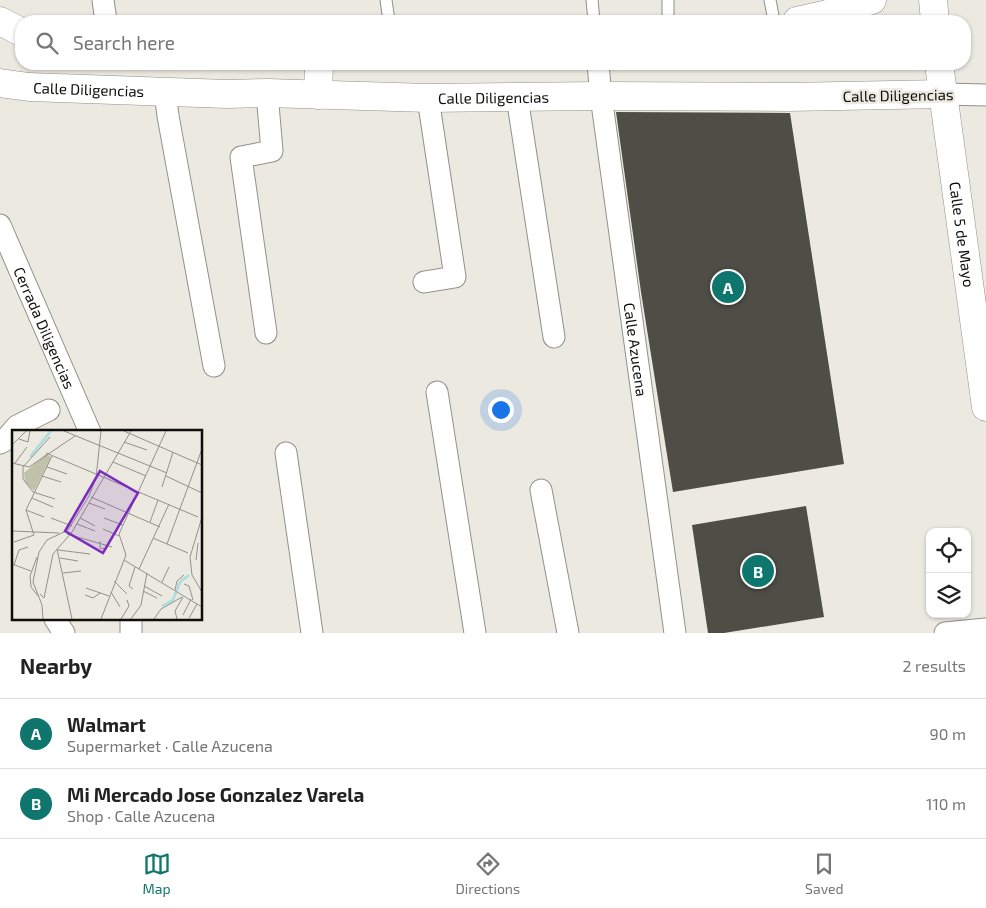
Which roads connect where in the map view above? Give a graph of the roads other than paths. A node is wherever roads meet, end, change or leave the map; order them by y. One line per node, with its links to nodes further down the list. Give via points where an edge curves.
1 (103, 0): 8 (street)
2 (386, 0): 9 (lane)
3 (592, 0): 10 (lane)
4 (668, 0): 11 (lane)
5 (770, 0): 12 (lane)
6 (872, 0): 13 (street)
7 (932, 0): 14 (street)
8 (105, 15)
9 (388, 15)
10 (593, 15)
11 (668, 15)
12 (773, 15)
13 (824, 15)
14 (934, 15)
15 (0, 22): 16 (street)
16 (15, 29)
17 (319, 70): 24 (street)
18 (599, 70): 26 (street, Calle Azucena)
19 (940, 70): 23 (street, Calle 5 de Mayo)
20 (0, 83): 21 (street, Calle Diligencias)
21 (165, 92): 22 (street, Calle Diligencias); 33 (street)
22 (267, 94): 24 (street, Calle Diligencias); 31 (street, via 272,151 241,157)
23 (943, 94): 25 (street, Calle Diligencias); 26 (street, Calle Diligencias); 35 (street, Calle 5 de Mayo)
24 (318, 95): 28 (street, Calle Diligencias)
25 (986, 95)
26 (601, 96): 27 (street, Calle Diligencias); 47 (street, Calle Azucena)
27 (517, 97): 28 (street, Calle Diligencias); 32 (street)
28 (428, 98): 30 (street, via 455,277)
29 (0, 225): 38 (street, Cerrada Diligencias)
30 (424, 282)
31 (266, 333)
32 (554, 337)
33 (214, 366)
34 (437, 392): 45 (street)
35 (986, 406)
36 (49, 410): 37 (street)
37 (12, 430)
38 (89, 430)
39 (286, 453): 44 (street)
40 (541, 490): 46 (street)
41 (57, 620): 43 (street)
42 (986, 630): 48 (street)
43 (64, 633)
44 (312, 633)
45 (475, 633)
46 (568, 633)
47 (675, 633)
48 (946, 633)

